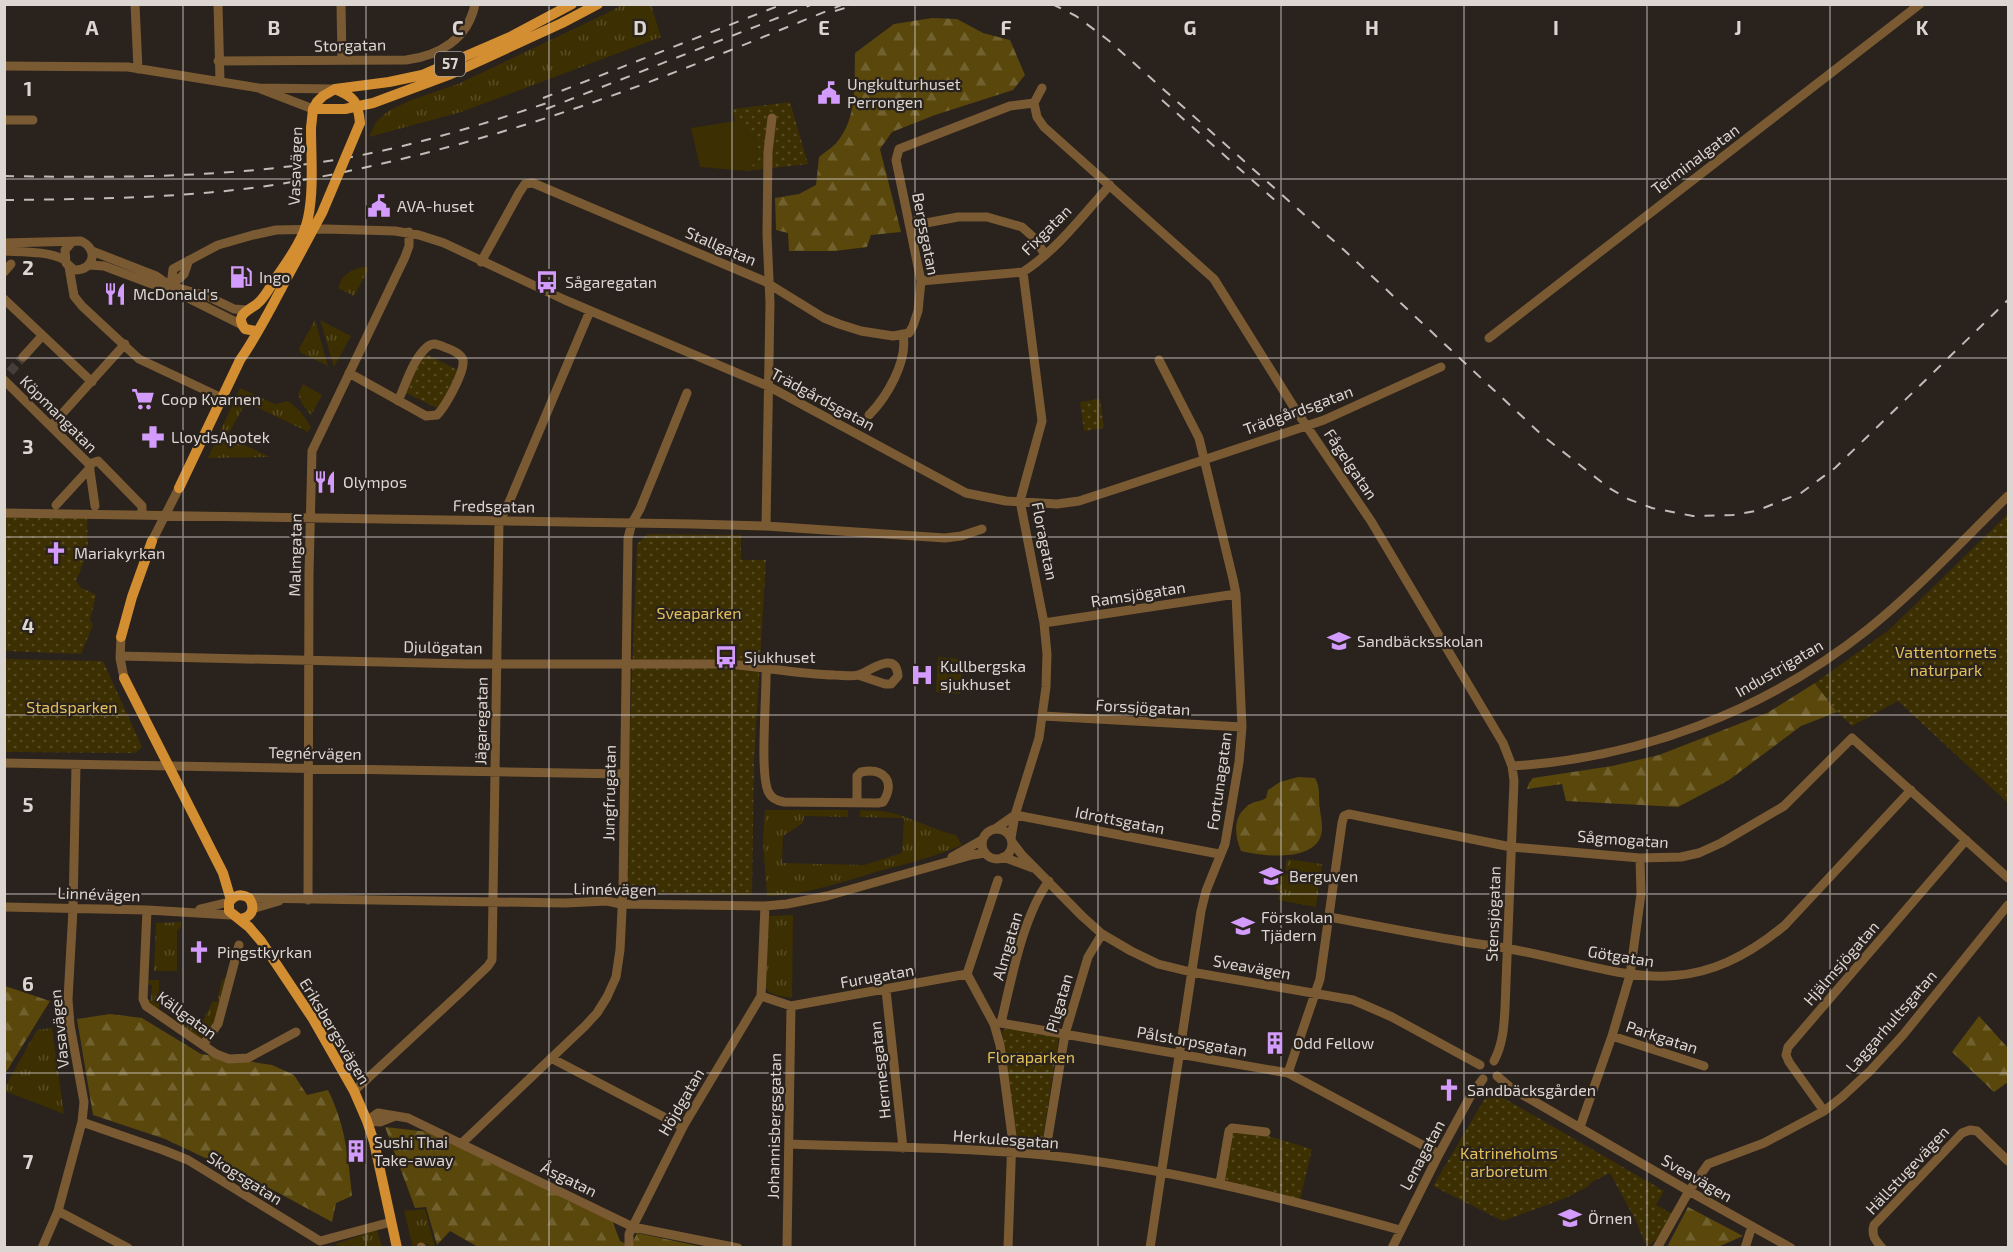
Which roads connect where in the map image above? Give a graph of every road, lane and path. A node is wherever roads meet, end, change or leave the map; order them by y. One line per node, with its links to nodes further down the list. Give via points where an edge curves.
1 (135, 4): 12 (street)
2 (218, 4): 10 (street)
3 (340, 4): 9 (street)
4 (475, 4): 9 (street, Storgatan, via 464,31 436,53 406,60)
5 (572, 4): 8 (main road, 57)
6 (598, 4): 8 (main road, 57)
7 (1920, 4): 49 (street, Terminalgatan)
8 (556, 11): 15 (main road, 57, via 512,36 422,75); 17 (main road, 57, via 451,74)
9 (342, 60): 10 (street, Storgatan)
10 (218, 61): 13 (street)
11 (4, 66): 12 (street)
12 (138, 69): 13 (street)
13 (220, 81): 14 (street)
14 (259, 88): 15 (street); 20 (street)
15 (335, 88): 19 (main road); 20 (main road, Vasavägen)
16 (1042, 88): 18 (street)
17 (377, 102): 19 (main road, 57); 24 (main road)
18 (1034, 103): 25 (street, Fågelgatan, via 1044,127); 26 (street, Bergsgatan, via 1010,106 898,150 896,160)
19 (359, 108): 20 (main road); 24 (main road)
20 (313, 109): 41 (main road, Vasavägen, bridge, via 308,219)
21 (772, 118): 38 (street, via 768,152)
22 (4, 120): 23 (street)
23 (33, 120)
24 (360, 123): 41 (main road, Vasavägen, bridge, via 322,213)
25 (1110, 185): 32 (street, Fixgatan); 62 (street, Fågelgatan, via 1214,279)
26 (910, 226): 32 (street, via 958,217 1002,220 1027,230); 37 (street, Bergsgatan)
27 (409, 232): 33 (street, Trädgårdsgatan, via 444,243); 40 (street, Trädgårdsgatan, via 276,230 218,245 189,260 184,274); 54 (street, Malmgatan, via 405,257)
28 (4, 243): 29 (street)
29 (71, 243): 31 (street, via 81,241); 34 (street, via 65,250)
30 (4, 251): 34 (street, via 57,256)
31 (92, 251): 35 (street, via 93,259); 40 (street, via 156,276)
32 (1045, 254): 36 (street, Fixgatan)
33 (482, 262): 38 (street, Stallgatan, via 525,184 531,182); 44 (street, Trädgårdsgatan)
34 (67, 264): 35 (street); 39 (street)
35 (85, 268): 39 (street); 40 (street, via 104,266 152,284)
36 (1023, 272): 37 (street, Fixgatan); 68 (street, Floragatan, via 1042,421)
37 (921, 281): 47 (street, Bergsgatan, via 914,326)
38 (769, 284): 47 (street, Stallgatan, via 839,324 877,334); 57 (street)
39 (72, 285): 50 (street, via 82,306)
40 (171, 286): 43 (street, via 234,309); 46 (street)
41 (277, 287): 43 (main road, Vasavägen); 45 (main road, Vasavägen)
42 (4, 299): 48 (street)
43 (248, 309): 45 (main road, via 260,311); 46 (main road, Vasavägen, via 242,316)
44 (590, 311): 57 (street, Trädgårdsgatan); 75 (street, Jägaregatan)
45 (264, 321): 46 (main road, Vasavägen, via 261,328)
46 (248, 328): 59 (main road, Vasavägen, via 251,344)
47 (903, 335): 61 (street, Bergsgatan, via 903,360 880,404)
48 (42, 336): 51 (street); 56 (street)
49 (1489, 338)
50 (125, 344): 56 (street); 59 (street, via 140,359)
51 (23, 357)
52 (1159, 360): 64 (street, Fortunagatan, via 1198,438)
53 (1441, 367): 62 (street, Trädgårdsgatan)
54 (349, 373): 60 (street); 74 (street, Malmgatan, via 312,451)
55 (6, 376): 63 (street, Köpmangatan)
56 (92, 382): 63 (street)
57 (768, 386): 68 (street, Trädgårdsgatan, via 966,493); 77 (street)
58 (687, 393): 76 (street, Jungfrugatan)
59 (222, 398): 66 (main road, Vasavägen)
60 (398, 401): 60 (street, via 426,416 437,415 461,371 460,355 430,345 422,352)
61 (869, 415)
62 (1307, 425): 64 (street, Trädgårdsgatan); 95 (street, Fågelgatan, via 1345,480 1484,708)
63 (51, 426): 65 (street, Köpmangatan)
64 (1204, 459): 68 (street, Trädgårdsgatan, via 1079,501); 80 (street, Fortunagatan)
65 (90, 466): 69 (street); 70 (street, Köpmangatan); 72 (street, via 98,461 142,506)
66 (179, 488): 73 (street, Vasavägen)
67 (2008, 496): 95 (street, Industrigatan, via 1868,629 1822,663 1764,697 1640,746 1591,757)
68 (1020, 501): 81 (street, Floragatan)
69 (56, 505)
70 (95, 506)
71 (4, 513): 72 (street, Fredsgatan)
72 (142, 515): 73 (street, Fredsgatan)
73 (166, 515): 74 (street, Fredsgatan); 79 (street, Vasavägen)
74 (311, 518): 75 (street, Fredsgatan); 84 (street, Malmgatan)
75 (499, 521): 76 (street, Fredsgatan); 85 (street, Jägaregatan)
76 (632, 523): 77 (street, Fredsgatan); 86 (street, Jungfrugatan, via 628,538)
77 (766, 526): 78 (street, Fredsgatan, via 945,538)
78 (982, 529)
79 (153, 541): 82 (main road, Vasavägen)
80 (1236, 594): 81 (street, Ramsjögatan); 91 (street, Fortunagatan)
81 (1044, 623): 90 (street, Floragatan, via 1047,654)
82 (121, 636): 83 (street, Vasavägen)
83 (120, 656): 84 (street, Djulögatan); 89 (street, Eriksbergsvägen)
84 (309, 659): 85 (street, Djulögatan); 96 (street, Malmgatan)
85 (496, 663): 86 (street, Djulögatan); 97 (street, Jägaregatan)
86 (627, 664): 87 (street, Djulögatan, via 729,664); 98 (street, Jungfrugatan)
87 (766, 669): 88 (street, Djulögatan); 100 (street, via 764,776 772,798 784,802)
88 (858, 675)
89 (124, 678): 94 (main road, Eriksbergsvägen)
90 (1043, 716): 91 (street, Forssjögatan); 101 (street, Floragatan)
91 (1242, 727): 108 (street, Fortunagatan, via 1225,844)
92 (4, 763): 93 (street, Tegnérvägen)
93 (76, 765): 94 (street, Tegnérvägen); 125 (street, Vasavägen)
94 (168, 766): 96 (street, Tegnérvägen); 113 (main road, Eriksbergsvägen)
95 (1512, 766): 106 (street, Stensjögatan)
96 (309, 769): 97 (street, Tegnérvägen); 117 (street, Malmgatan)
97 (495, 772): 98 (street, Tegnérvägen); 119 (street, Jägaregatan)
98 (625, 774): 121 (street, Jungfrugatan)
99 (1911, 790): 105 (street); 110 (street, Sågmogatan, via 1852,738 1784,806 1720,843 1681,857); 136 (street, Götgatan, via 1811,899 1762,944 1740,957 1694,973 1670,977)
100 (856, 803)
101 (1014, 815): 102 (street); 104 (street, Floragatan); 108 (street, Idrottsgatan)
102 (995, 829): 103 (street); 104 (street, via 1005,831)
103 (982, 840): 107 (street); 111 (street, Linnévägen)
104 (1011, 840): 109 (street, via 1010,852); 112 (street, Sveavägen)
105 (1966, 840): 114 (street); 155 (street, Hjälmsjögatan, via 1788,1047 1788,1062)
106 (1511, 847): 110 (street, Sågmogatan); 129 (street, Sågmogatan, via 1349,814 1342,824); 133 (street, Stensjögatan)
107 (985, 853): 109 (street, via 993,858); 111 (street, Linnévägen)
108 (1219, 854): 134 (street, Fortunagatan, via 1206,891)
109 (1003, 857): 112 (street, Sveavägen)
110 (1640, 858): 136 (street, Parkgatan, via 1641,894)
111 (940, 864): 123 (street, Linnévägen, via 804,902)
112 (1038, 869): 116 (street, Sveavägen)
113 (223, 873): 118 (main road, Eriksbergsvägen); 120 (main road, Eriksbergsvägen)
114 (2008, 878)
115 (998, 880): 135 (street)
116 (1049, 881): 130 (street, Sveavägen); 141 (street, Almgatan, via 1030,916)
117 (309, 900): 119 (street, Linnévägen); 120 (street, Linnévägen)
118 (230, 901): 120 (main road, via 239,895); 127 (street, Linnévägen); 128 (main road, via 228,909)
119 (493, 902): 121 (street, Linnévägen); 154 (street, Jägaregatan, via 492,960 488,966)
120 (250, 903): 128 (main road, via 247,917); 131 (main road, Eriksbergsvägen)
121 (621, 904): 123 (street, Linnévägen); 147 (street, Jungfrugatan, via 619,965 607,997 585,1026)
122 (2008, 904): 155 (street, Laggarhultsgatan, via 1903,1035 1870,1071)
123 (765, 906): 139 (street, Höjdgatan)
124 (4, 907): 125 (street, Linnévägen)
125 (73, 909): 126 (street, Linnévägen); 157 (street, Vasavägen, via 68,999 84,1102)
126 (147, 910): 127 (street, Linnévägen); 145 (street, Källgatan, via 143,999 146,1006)
127 (192, 912): 128 (street, Linnévägen)
128 (235, 917): 131 (main road, Eriksbergsvägen)
129 (1329, 917): 133 (street, Götgatan); 138 (street)
130 (1102, 934): 134 (street, Sveavägen, via 1158,964); 143 (street, Pilgatan, via 1088,957)
131 (261, 941): 154 (main road, Eriksbergsvägen, via 313,1019)
132 (239, 945): 145 (street, via 219,1024)
133 (1506, 948): 136 (street, Götgatan); 148 (street, Stensjögatan, via 1503,1032)
134 (1191, 972): 138 (street, Sveavägen); 146 (street, Fortunagatan)
135 (967, 974): 137 (street, Furugatan); 141 (street)
136 (1630, 975): 144 (street, Parkgatan)
137 (886, 990): 140 (street, Furugatan); 163 (street, Hermesgatan)
138 (1317, 993): 149 (street, Sveavägen, via 1367,1005); 151 (street)
139 (761, 996): 140 (street); 158 (street, Höjdgatan)
140 (791, 1006): 162 (street, Johannisbergsgatan)
141 (997, 1023): 143 (street, Pålstorpsgatan); 164 (street)
142 (296, 1032): 145 (street, Källgatan, via 248,1058 223,1057)
143 (1065, 1034): 146 (street, Pålstorpsgatan); 166 (street, Pilgatan)
144 (1612, 1036): 150 (street, Parkgatan); 159 (street, Parkgatan)
145 (203, 1045)
146 (1179, 1055): 151 (street, Pålstorpsgatan); 168 (street, Fortunagatan)
147 (551, 1058): 158 (street); 161 (street, Jungfrugatan)
148 (1494, 1060): 149 (street); 152 (street, via 1500,1068)
149 (1480, 1065): 153 (street, via 1479,1072)
150 (1704, 1066)
151 (1288, 1073): 165 (street, Pålstorpsgatan)
152 (1497, 1076): 153 (street, via 1491,1080); 159 (street, Sveavägen)
153 (1484, 1078): 165 (street, Lenagatan)
154 (354, 1091): 156 (main road, Eriksbergsvägen)
155 (1824, 1111): 170 (street, Laggarhultsgatan, via 1764,1143 1708,1164)
156 (368, 1121): 161 (street, Åsgatan, via 380,1122 394,1116 408,1118); 172 (main road, Eriksbergsvägen)
157 (82, 1122): 171 (street, Vasavägen); 176 (street, Skogsgatan, via 188,1160)
158 (683, 1127): 174 (street, Höjdgatan)
159 (1580, 1127): 170 (street, Sveavägen)
160 (1266, 1132): 169 (street, via 1232,1128 1229,1131)
161 (462, 1143): 174 (street, Åsgatan)
162 (789, 1144): 163 (street, Herkulesgatan); 182 (street, Johannisbergsgatan)
163 (903, 1148): 164 (street, Herkulesgatan)
164 (1011, 1152): 166 (street, Herkulesgatan); 183 (street)
165 (1439, 1154): 175 (street, Lenagatan)
166 (1045, 1155): 168 (street, Herkulesgatan)
167 (2008, 1161): 189 (street, Hällstugevägen, via 1977,1131 1962,1133 1874,1225 1874,1238)
168 (1161, 1172): 169 (street, Herkulesgatan); 184 (street, Fortunagatan)
169 (1220, 1183): 175 (street, Herkulesgatan)
170 (1689, 1191): 173 (street, Sveavägen); 186 (street, Laggarhultsgatan)
171 (58, 1211): 177 (street, Vasavägen); 178 (street)
172 (392, 1222): 176 (street, Skogsgatan); 179 (main road, Eriksbergsvägen)
173 (1752, 1226): 187 (street); 188 (street, Sveavägen)
174 (633, 1227): 180 (street, Höjdgatan); 181 (street, Åsgatan)
175 (1401, 1230): 185 (street, Lenagatan)
176 (318, 1244)
177 (42, 1248)
178 (128, 1248)
179 (397, 1248)
180 (629, 1248)
181 (738, 1248)
182 (787, 1248)
183 (1008, 1248)
184 (1150, 1248)
185 (1392, 1248)
186 (1657, 1248)
187 (1745, 1248)
188 (1791, 1248)
189 (1882, 1248)

